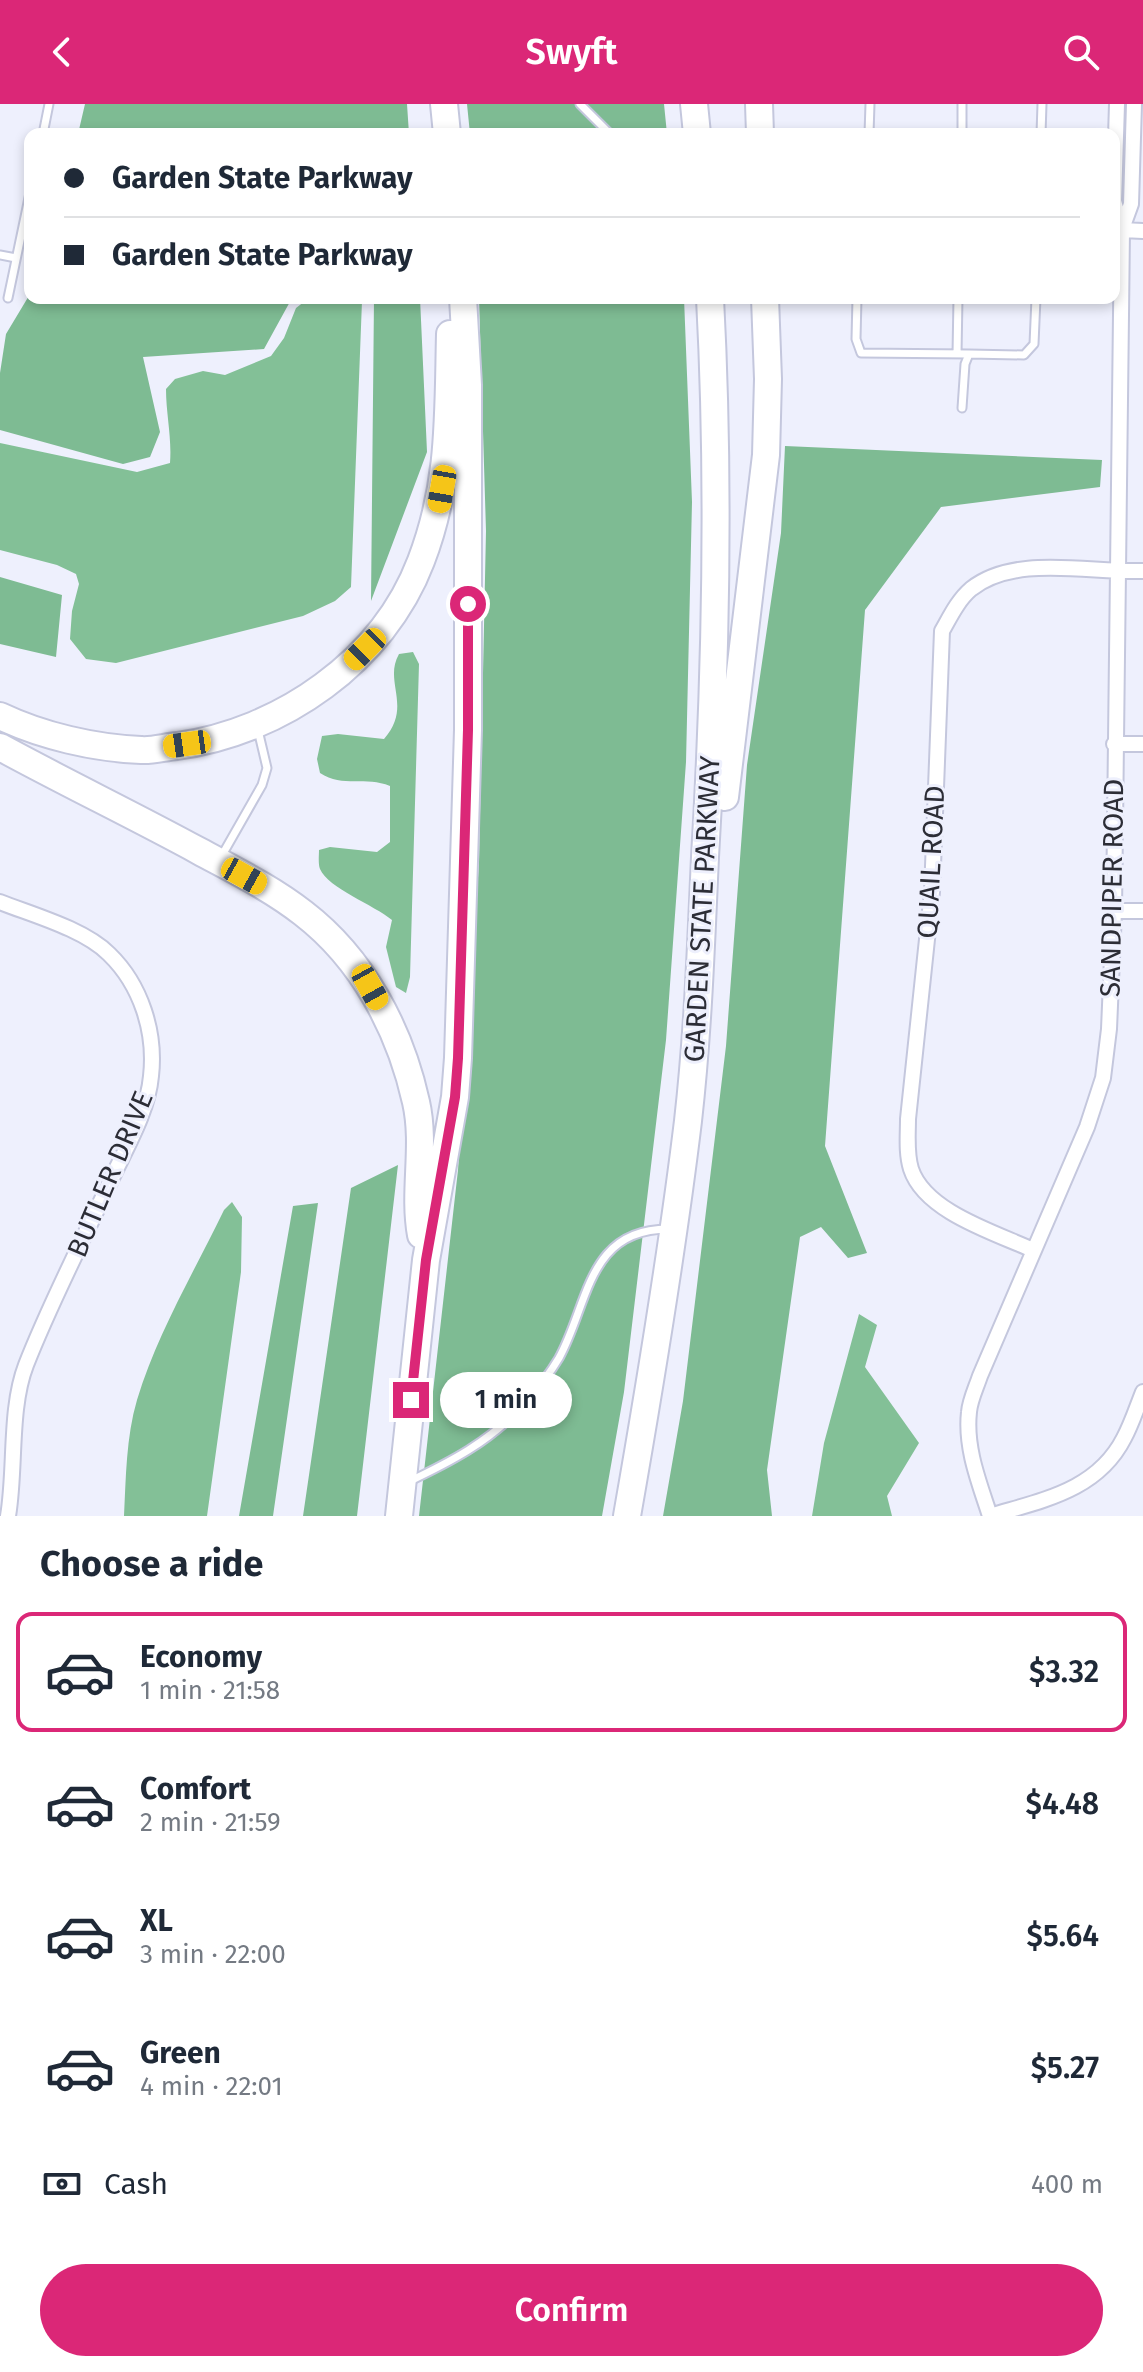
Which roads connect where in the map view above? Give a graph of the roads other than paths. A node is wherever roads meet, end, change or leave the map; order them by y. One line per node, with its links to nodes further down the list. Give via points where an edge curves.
1 (49, 104): 11 (lane)
2 (444, 104): 12 (highway)
3 (580, 104): 13 (lane)
4 (694, 104): 14 (highway)
5 (759, 104): 15 (highway)
6 (870, 104): 16 (lane)
7 (962, 104): 17 (lane)
8 (1042, 104): 18 (lane)
9 (1117, 104): 19 (street, SANDPIPER ROAD)
10 (1134, 104): 22 (street, SANDPIPER ROAD, via 1131,204)
11 (44, 128)
12 (446, 128)
13 (604, 128)
14 (696, 128)
15 (760, 128)
16 (869, 128)
17 (962, 128)
18 (1041, 128)
19 (1116, 128)
20 (24, 221): 25 (lane)
21 (1120, 223): 22 (street, SANDPIPER ROAD)
22 (1122, 230): 23 (street); 40 (street, SANDPIPER ROAD)
23 (1143, 231)
24 (0, 255): 25 (lane)
25 (16, 258): 27 (lane)
26 (0, 281): 27 (lane)
27 (11, 284): 28 (lane)
28 (8, 298)
29 (451, 304): 42 (highway, via 446,465 421,563 378,636 351,663)
30 (463, 304): 53 (highway, via 468,730 458,1058)
31 (710, 304): 50 (highway, GARDEN STATE PARKWAY, via 717,589)
32 (765, 304): 50 (highway, via 766,455 718,889)
33 (857, 304): 36 (lane, via 861,353)
34 (958, 304): 36 (lane)
35 (1036, 304): 37 (lane, via 1034,344 1024,355)
36 (957, 354): 37 (lane)
37 (969, 354): 38 (lane)
38 (962, 408)
39 (1143, 571): 40 (street, QUAIL ROAD)
40 (1119, 572): 43 (street, SANDPIPER ROAD); 52 (street, QUAIL ROAD, via 1028,568 998,574 970,590 942,631 932,892 908,1119 911,1170 944,1209)
41 (0, 716): 42 (highway, via 50,735 143,750 209,741)
42 (256, 724): 46 (lane, via 267,768)
43 (1114, 744): 44 (street); 48 (street, SANDPIPER ROAD)
44 (1143, 744)
45 (0, 747): 46 (highway)
46 (219, 862): 53 (highway, via 269,889 328,934 385,1015 417,1104 417,1212)
47 (0, 902): 56 (street, BUTLER DRIVE, via 91,939 110,954 140,999 151,1030 151,1077 138,1123 24,1370)
48 (1114, 911): 49 (street); 52 (street, SANDPIPER ROAD, via 1103,1078)
49 (1143, 911)
50 (702, 950): 51 (highway, GARDEN STATE PARKWAY)
51 (673, 1229): 55 (lane, via 633,1234 609,1254 583,1295 558,1360 520,1408 484,1441); 58 (highway, GARDEN STATE PARKWAY)
52 (1033, 1250): 59 (street, SANDPIPER ROAD, via 969,1409 972,1458)
53 (426, 1260): 55 (highway)
54 (1143, 1392): 59 (street, via 1123,1440 1087,1482)
55 (403, 1484): 57 (highway)
56 (8, 1516)
57 (399, 1516)
58 (627, 1516)
59 (990, 1516)

